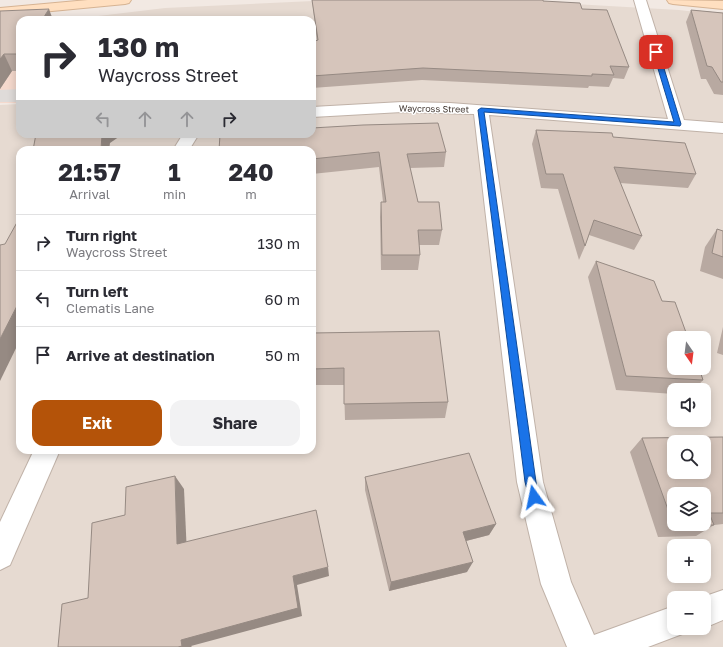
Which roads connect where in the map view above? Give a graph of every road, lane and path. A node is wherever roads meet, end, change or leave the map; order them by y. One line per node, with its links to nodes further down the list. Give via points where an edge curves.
1 (125, 0): 4 (main road)
2 (640, 0): 9 (street)
3 (673, 0): 5 (main road)
4 (75, 2): 6 (main road)
5 (723, 5)
6 (0, 12)
7 (481, 110): 8 (street, Waycross Street, via 421,107); 9 (street, Waycross Street); 16 (street, via 530,482 556,584)
8 (316, 112)
9 (678, 124): 10 (street, Waycross Street)
10 (723, 128)
11 (44, 454): 12 (street)
12 (0, 555)
13 (723, 605): 14 (street)
14 (711, 609)
15 (667, 624): 17 (street)
16 (583, 647)
17 (603, 647)

